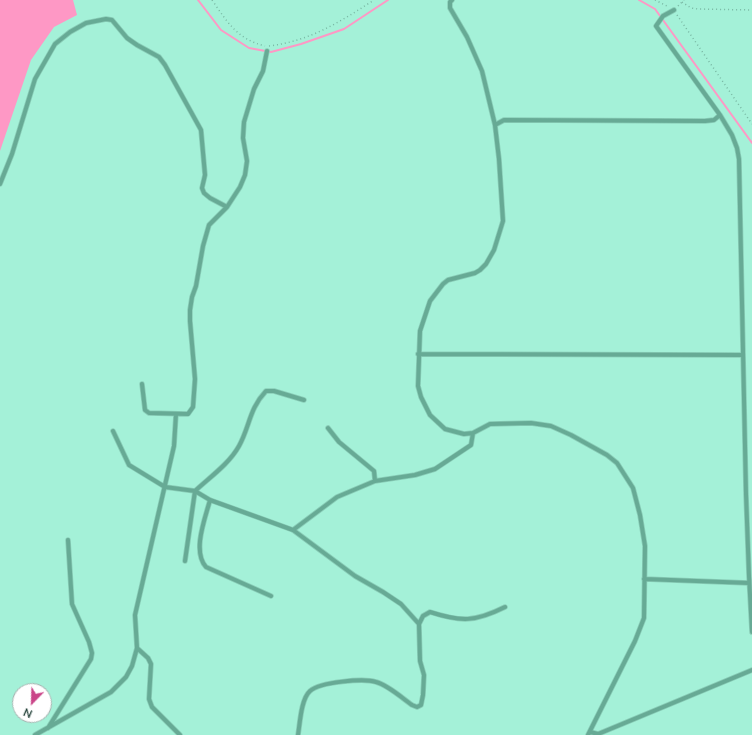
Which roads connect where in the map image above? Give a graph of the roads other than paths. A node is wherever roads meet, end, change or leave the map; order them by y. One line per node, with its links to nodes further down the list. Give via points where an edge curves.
1 (452, 0): 5 (lane, via 450,8 467,37 482,71)
2 (674, 10): 4 (lane, via 663,16 656,24 656,28)
3 (267, 51): 7 (lane, via 263,71 254,89 244,122 243,138 247,168 240,187)
4 (720, 115): 5 (lane, via 714,120 705,121 504,120); 9 (lane, via 732,136 739,159)
5 (495, 125): 8 (lane, via 503,221 498,240 491,257 480,270 448,280 430,301 420,331)
6 (0, 184): 7 (lane, via 35,79 48,54 55,44 75,29 86,23 106,19 112,20 127,38 159,57 165,65 202,130 205,175 202,188 210,198)
7 (227, 207): 12 (lane, via 209,225 192,297 190,321 195,379 193,407 188,414)
8 (418, 354): 9 (lane); 15 (lane, via 418,386 430,415 445,429 464,434)
9 (743, 355): 23 (lane)
10 (142, 384): 12 (lane, via 145,410 153,414)
11 (304, 400): 18 (lane, via 266,391 252,409 238,447 225,464)
12 (176, 414): 17 (lane, via 174,446)
13 (328, 428): 16 (lane, via 339,442 374,471)
14 (113, 431): 17 (lane, via 129,465)
15 (473, 433): 16 (lane, via 471,445 435,469); 24 (lane, via 490,424 531,423 551,426 607,455 617,463 633,488 640,515 645,546)
16 (375, 481): 20 (lane, via 337,497)
17 (165, 487): 18 (lane); 30 (lane, via 135,615)
18 (195, 491): 19 (lane); 22 (lane)
19 (210, 500): 20 (lane); 26 (lane, via 201,531 202,563 206,568)
20 (293, 530): 28 (lane, via 354,576 401,604)
21 (68, 540): 32 (lane, via 72,604 92,653 91,659)
22 (185, 561)
23 (750, 576): 25 (lane)
24 (644, 579): 25 (lane); 33 (lane, via 642,624)
25 (749, 584): 29 (lane)
26 (270, 596)
27 (505, 606): 28 (lane, via 488,615 472,619 450,618 430,612 422,616)
28 (419, 624): 36 (lane, via 420,661 424,675 420,705 412,705 375,681 328,683 310,691 306,697)
29 (752, 632)
30 (137, 648): 32 (lane, via 132,666 119,685); 35 (lane, via 148,658 150,664 149,699 152,707)
31 (752, 670): 33 (lane, via 598,734)
32 (48, 728): 34 (lane)
33 (589, 734)
34 (35, 735)
35 (180, 735)
36 (298, 735)

